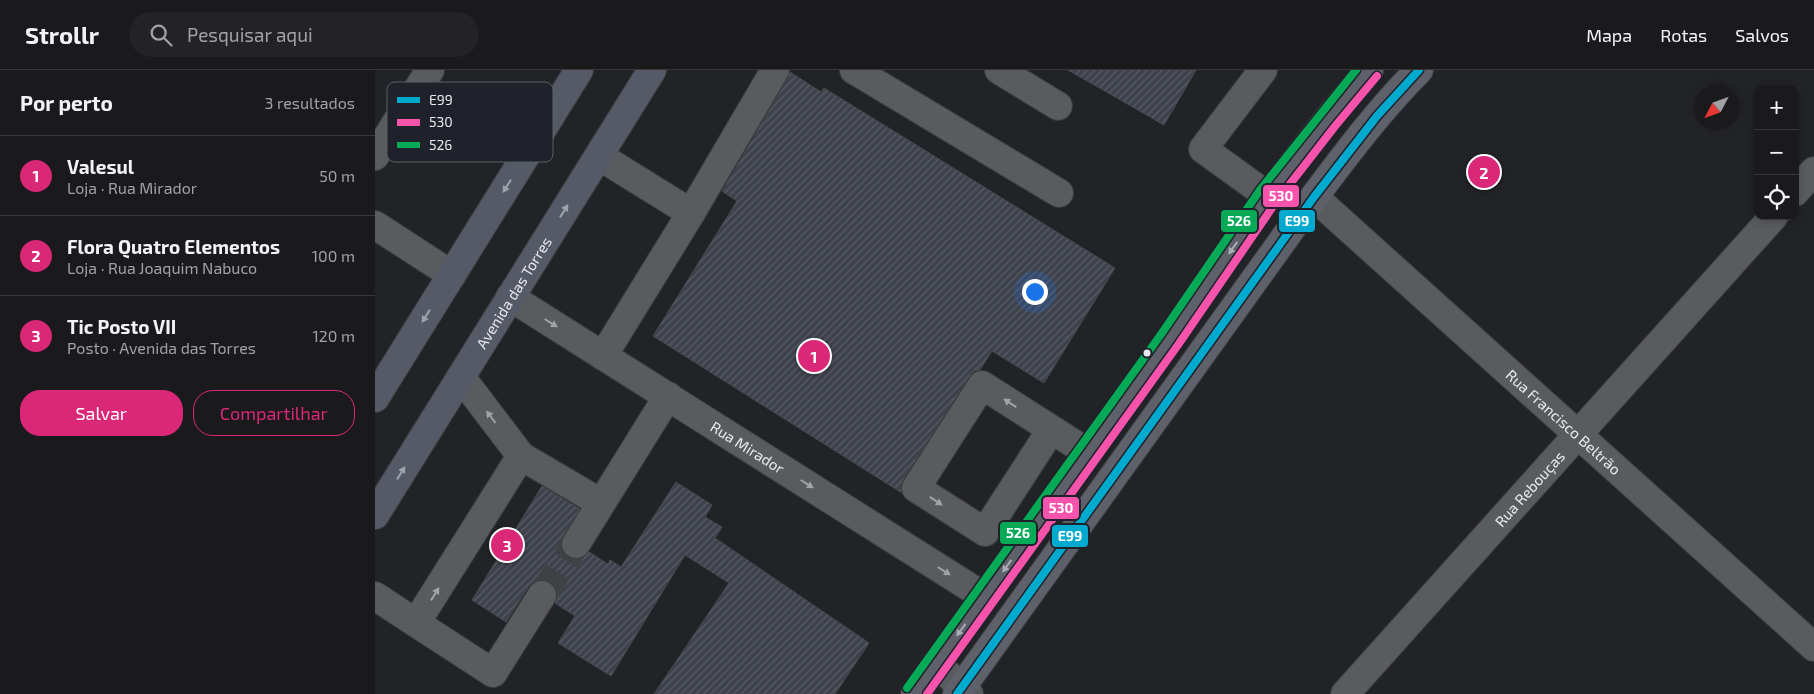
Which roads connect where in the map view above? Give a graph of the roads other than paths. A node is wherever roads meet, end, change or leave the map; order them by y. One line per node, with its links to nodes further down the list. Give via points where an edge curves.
1 (430, 70): 10 (street)
2 (579, 70): 12 (highway, one-way to 12)
3 (652, 70): 15 (highway, Avenida das Torres)
4 (775, 70): 22 (street)
5 (854, 70): 19 (street)
6 (999, 70): 11 (street)
7 (1263, 70): 20 (street, via 1203,148)
8 (1369, 70): 20 (main road)
9 (1419, 70): 21 (main road, via 1365,129)
10 (422, 82)
11 (1058, 106)
12 (553, 112)
13 (387, 137): 14 (street)
14 (375, 156)
15 (599, 156): 22 (street); 26 (highway, Avenida das Torres, one-way to 15)
16 (522, 162): 25 (highway, one-way to 25)
17 (1814, 171): 18 (street)
18 (1799, 188)
19 (1059, 193)
20 (1268, 196): 33 (main road, one-way to 33)
21 (1314, 197): 32 (street, Rua Francisco Beltrão); 44 (main road)
22 (691, 213): 27 (street)
23 (1769, 220): 32 (street, Rua Rebouças)
24 (375, 225): 25 (street)
25 (452, 275): 30 (highway, one-way to 30)
26 (510, 297): 27 (street, Rua Mirador, one-way to 27); 28 (highway, Avenida das Torres)
27 (603, 356): 29 (street, Rua Mirador)
28 (461, 377): 34 (street, one-way to 28); 36 (highway, Avenida das Torres, one-way to 28)
29 (668, 396): 35 (street); 40 (street, Rua Mirador, one-way to 40)
30 (375, 398)
31 (1051, 430): 31 (street, one-way to 31, via 982,385 916,488 985,532); 33 (street)
32 (1578, 434): 42 (street, Rua Francisco Beltrão); 46 (street, Rua Rebouças)
33 (1087, 452): 40 (main road, one-way to 40)
34 (521, 456): 35 (street); 41 (street, one-way to 34)
35 (601, 503): 37 (street)
36 (375, 515)
37 (576, 544)
38 (375, 596): 41 (street)
39 (542, 596): 41 (street, via 493,672)
40 (985, 597): 43 (main road, one-way to 43)
41 (417, 623)
42 (1814, 647)
43 (937, 664): 44 (street); 45 (main road)
44 (963, 692)
45 (915, 694)
46 (1345, 694)

